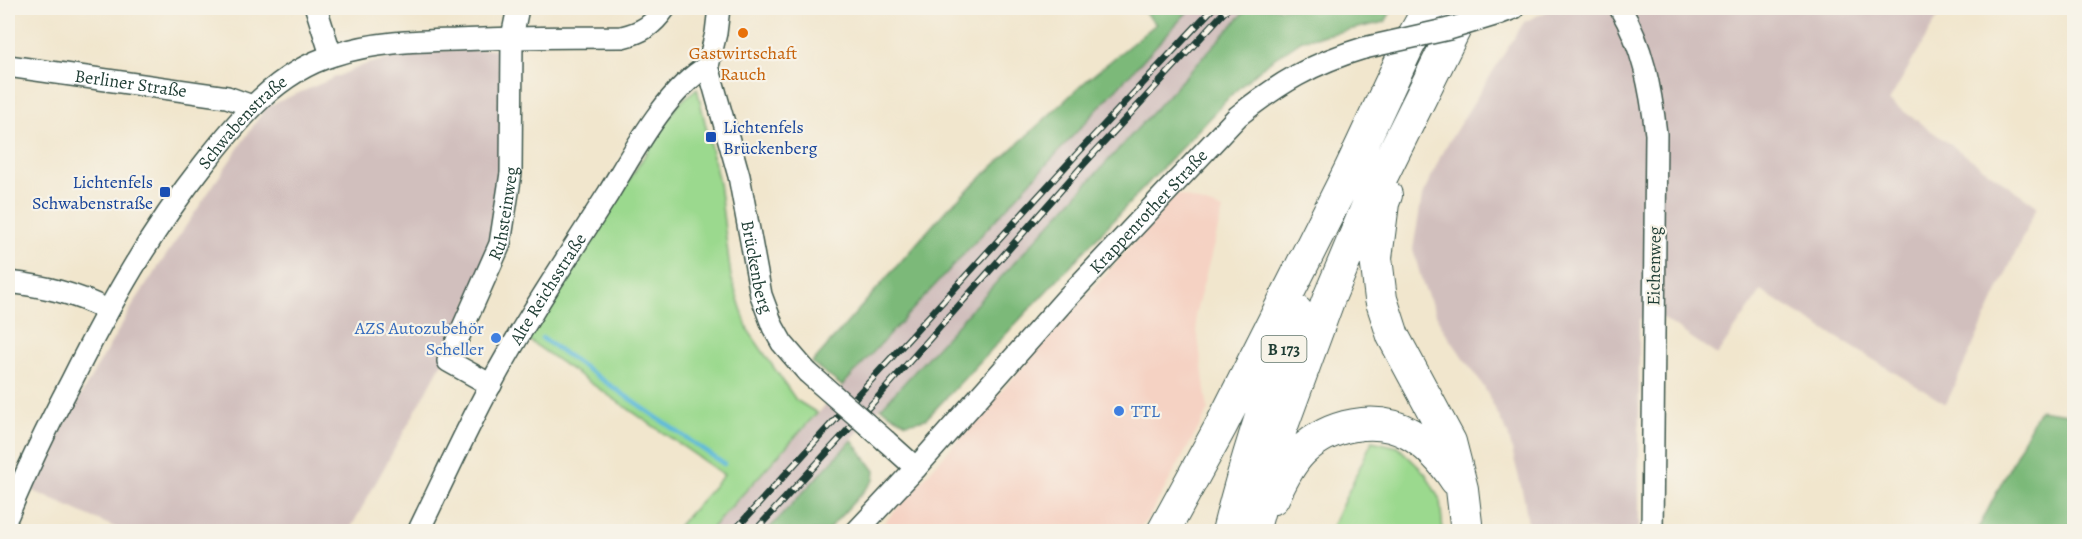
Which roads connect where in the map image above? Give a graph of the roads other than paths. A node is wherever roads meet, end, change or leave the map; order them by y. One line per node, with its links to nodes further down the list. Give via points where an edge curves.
1 (316, 8): 10 (street)
2 (518, 8): 9 (street, Ruhsteinweg)
3 (665, 8): 9 (street, Schwabenstraße, via 640,33 622,37)
4 (719, 8): 12 (street, Brückenberg)
5 (1429, 8): 15 (highway, B 173)
6 (1465, 8): 14 (highway, B 173)
7 (1620, 8): 28 (street, Eichenweg, via 1641,55 1656,134)
8 (1506, 11): 19 (street, Krappenrother Straße, bridge, via 1337,56 1267,93 1238,116 1065,300)
9 (512, 37): 10 (street, Schwabenstraße, via 406,42); 18 (street, Ruhsteinweg, via 512,173 500,244 448,361)
10 (332, 55): 13 (street, Schwabenstraße, via 288,77)
11 (8, 66): 13 (street, Berliner Straße, via 227,97)
12 (708, 66): 18 (street, Alte Reichsstraße, via 681,87 651,126); 19 (street, Brückenberg, bridge, via 739,176 765,310 782,343 807,372)
13 (252, 106): 17 (street, Schwabenstraße, via 179,195)
14 (1415, 106): 20 (highway, via 1383,203 1376,258 1381,299 1393,336 1450,442); 26 (highway, B 173, via 1329,298 1279,434)
15 (1350, 170): 24 (highway, via 1221,426); 25 (highway, B 173, via 1268,393)
16 (8, 282): 17 (street, via 78,296)
17 (107, 310): 21 (street, Schwabenstraße)
18 (491, 385): 22 (street, Alte Reichsstraße)
19 (916, 468): 23 (street, Krappenrother Straße)
20 (1462, 489): 26 (highway, via 1449,468 1409,433 1381,425 1350,425 1317,438 1300,453); 27 (highway)
21 (8, 515)
22 (418, 531)
23 (856, 531)
24 (1163, 531)
25 (1228, 531)
26 (1255, 531)
27 (1467, 531)
28 (1652, 531)

